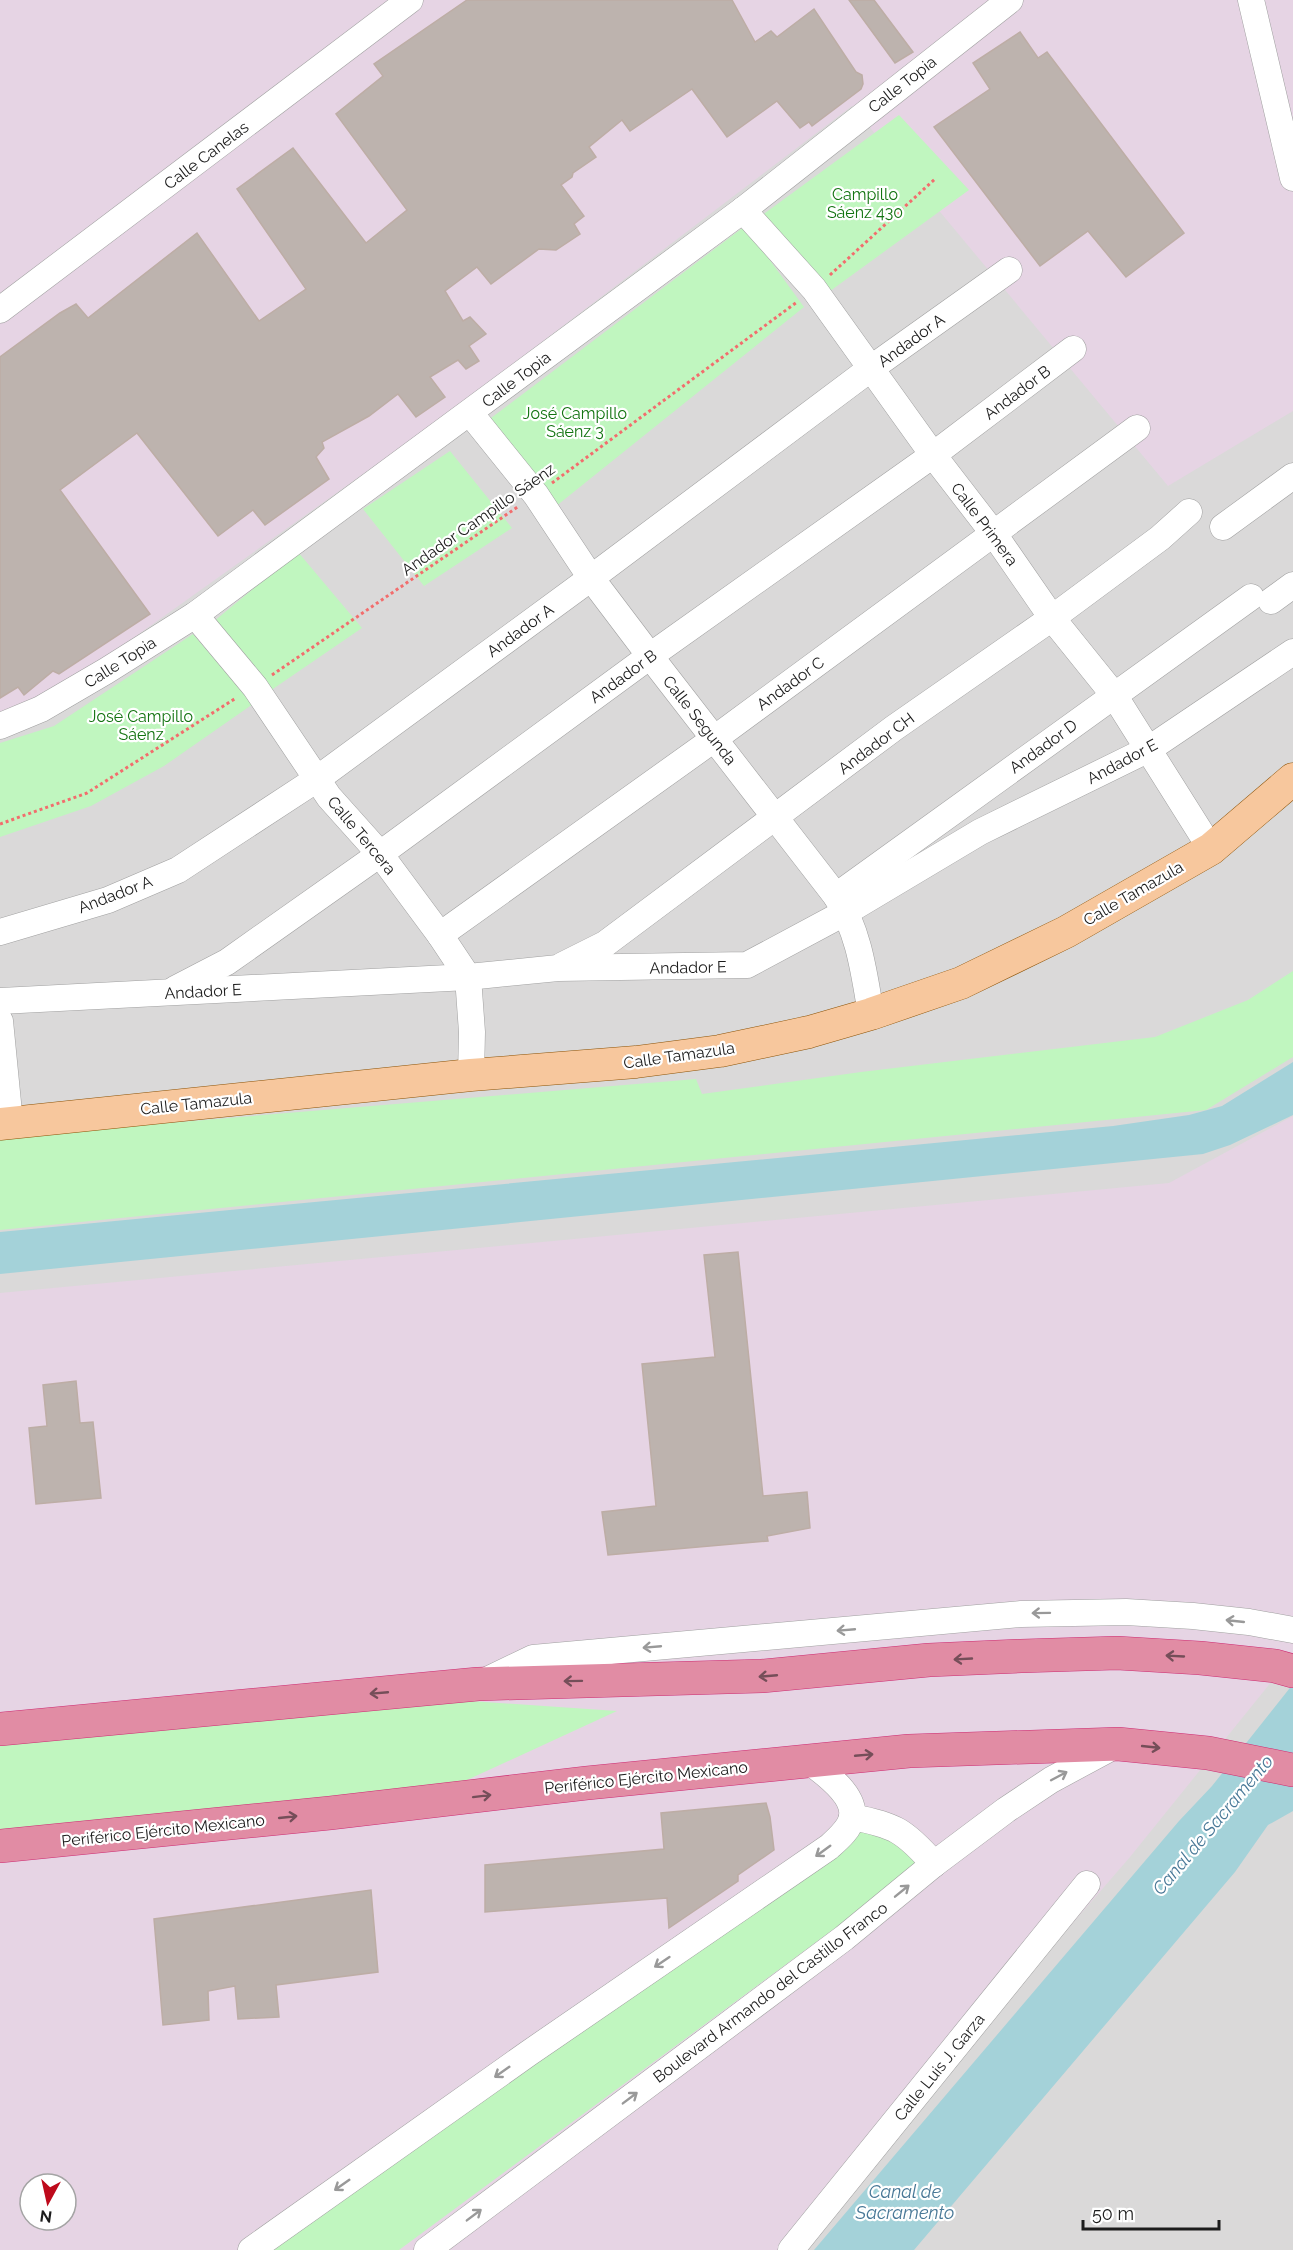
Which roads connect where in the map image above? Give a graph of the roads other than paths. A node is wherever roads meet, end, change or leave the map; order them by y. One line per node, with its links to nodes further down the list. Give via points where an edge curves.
1 (410, 0): 7 (street, Calle Canelas)
2 (1010, 0): 5 (street, Calle Topia)
3 (1251, 0): 4 (street)
4 (1293, 178)
5 (743, 210): 9 (street, Calle Primera, via 814,289); 10 (street, Calle Topia)
6 (1009, 270): 9 (street, Andador A)
7 (0, 310)
8 (1073, 349): 12 (street, Andador B)
9 (870, 369): 12 (street, Calle Primera); 17 (street, Andador A)
10 (470, 413): 17 (street, Calle Segunda, via 536,495); 19 (street, Calle Topia)
11 (1137, 428): 16 (street, Andador C)
12 (933, 455): 16 (street, Calle Primera); 22 (street, Andador B)
13 (1293, 476): 15 (street)
14 (1189, 512): 20 (street, Andador CH)
15 (1223, 527)
16 (994, 534): 20 (street, Calle Primera); 25 (street, Andador C)
17 (591, 578): 22 (street, Calle Segunda); 27 (street, Andador A)
18 (1293, 585): 23 (street, Andador D, via 1261,599)
19 (195, 615): 24 (street, Calle Topia, via 51,704); 27 (street, Calle Tercera, via 255,687)
20 (1052, 618): 23 (street, Calle Primera); 30 (street, Andador CH, via 894,728)
21 (1293, 652): 26 (street, Andador E)
22 (650, 656): 25 (street, Calle Segunda); 33 (street, Andador B)
23 (1114, 695): 26 (street, Calle Primera); 29 (street, Andador D)
24 (0, 726)
25 (714, 739): 30 (street, Calle Segunda); 36 (street, Andador C)
26 (1149, 749): 31 (street, Andador E); 32 (street, Calle Primera)
27 (317, 779): 33 (street, Calle Tercera); 35 (street, Andador A, via 178,870 108,900)
28 (1293, 779): 32 (main road, Calle Tamazula)
29 (963, 804): 31 (street); 34 (street, Andador D)
30 (776, 818): 34 (street, Calle Segunda); 37 (street, Andador CH, via 605,944)
31 (980, 832): 34 (street, Andador E)
32 (1211, 849): 41 (main road, Calle Tamazula, via 1066,932 992,968 961,983)
33 (380, 854): 36 (street, Calle Tercera); 39 (street, Andador B, via 227,962)
34 (841, 904): 37 (street, Andador E, via 747,966); 41 (street, Calle Segunda, via 861,956)
35 (0, 932)
36 (440, 934): 38 (street, Calle Tercera)
37 (558, 968): 38 (street, Andador E)
38 (468, 977): 39 (street, Andador E); 43 (street, Calle Tercera)
39 (166, 993): 40 (street, Andador E)
40 (0, 1001)
41 (871, 1014): 43 (main road, Calle Tamazula, via 720,1052)
42 (0, 1021): 44 (street)
43 (471, 1075): 44 (main road, Calle Tamazula)
44 (5, 1123)
45 (1293, 1630): 47 (street, one-way to 47, via 1249,1622 1126,1612 1021,1614 533,1658)
46 (1284, 1668): 47 (highway, one-way to 47, via 1200,1658 1096,1654 928,1660 762,1676)
47 (478, 1684): 48 (highway, one-way to 48)
48 (0, 1729)
49 (1118, 1744): 50 (highway, Periférico Ejército Mexicano, one-way to 49, via 909,1751); 51 (highway, Periférico Ejército Mexicano, one-way to 51, via 1208,1753); 54 (street, Boulevard Armando del Castillo Franco, one-way to 49, via 1050,1780)
50 (807, 1760): 52 (street, via 843,1792); 53 (highway, Periférico Ejército Mexicano, one-way to 50)
51 (1293, 1770)
52 (852, 1817): 54 (street, via 897,1829); 56 (street, one-way to 56, via 829,1847)
53 (0, 1846)
54 (934, 1864): 57 (street, Boulevard Armando del Castillo Franco, one-way to 54, via 844,1938)
55 (1087, 1884): 58 (street, Calle Luis J. Garza)
56 (250, 2250)
57 (427, 2250)
58 (792, 2250)

